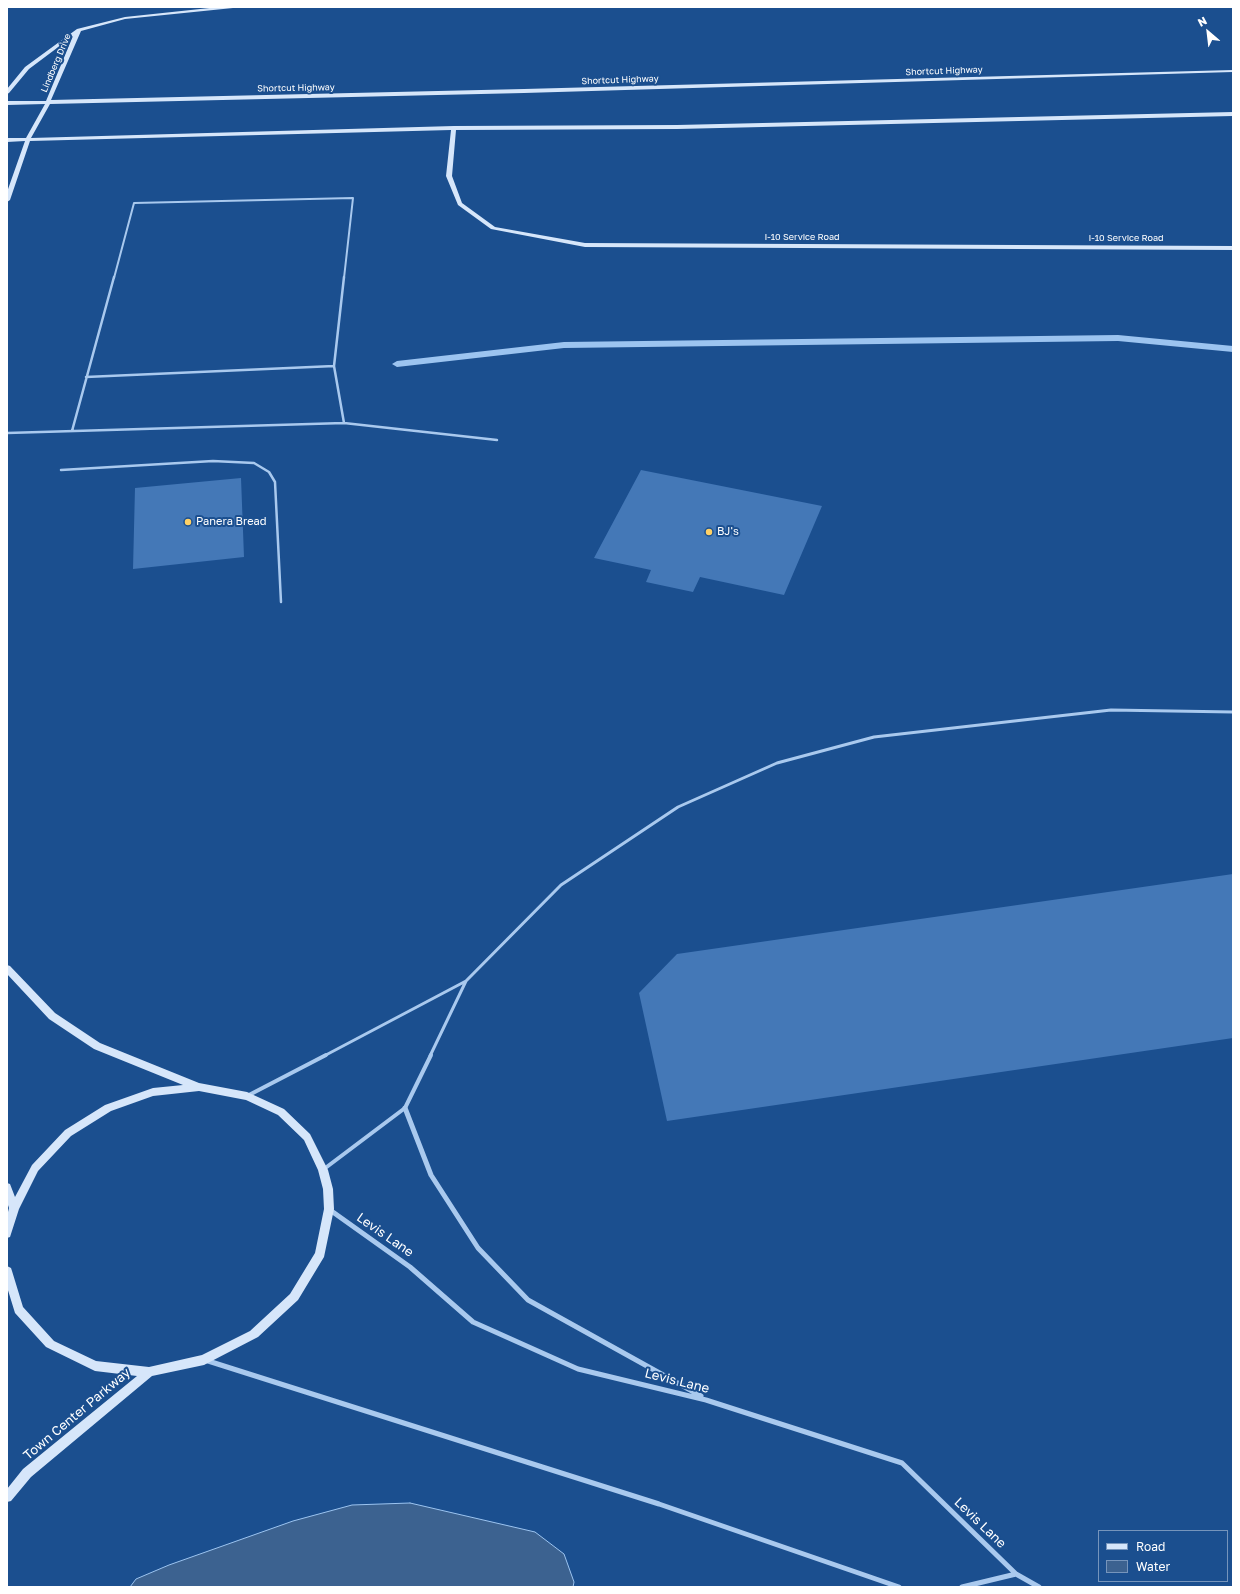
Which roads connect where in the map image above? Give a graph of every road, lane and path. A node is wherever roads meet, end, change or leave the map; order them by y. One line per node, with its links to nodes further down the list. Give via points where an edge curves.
1 (232, 7): 2 (main road, Lindberg Drive, via 125,18)
2 (79, 30): 4 (main road, Lindberg Drive, via 27,68); 6 (main road, Lindberg Drive)
3 (1233, 71): 6 (main road, Shortcut Highway)
4 (7, 92)
5 (7, 102): 6 (main road, Shortcut Highway)
6 (48, 102): 9 (main road)
7 (1233, 114): 8 (main road, via 677,127)
8 (454, 128): 9 (main road); 12 (main road, I-10 Service Road, via 449,176 460,204 493,228 585,245)
9 (28, 139): 10 (main road); 11 (main road)
10 (7, 140)
11 (7, 200)
12 (1233, 248)
13 (334, 366): 14 (lane); 14 (lane, via 353,198 134,203); 15 (lane)
14 (86, 377): 16 (lane)
15 (344, 423): 16 (lane); 18 (lane)
16 (72, 431): 17 (lane)
17 (7, 433)
18 (497, 440)
19 (61, 470): 20 (lane, via 213,461 254,463 269,472 275,482)
20 (281, 602)
21 (1233, 712): 23 (lane, via 1111,710 874,737 777,763 678,808 561,885)
22 (7, 968): 24 (main road, via 52,1016 97,1046)
23 (466, 981): 25 (lane); 26 (lane)
24 (199, 1087): 25 (main road); 29 (main road, via 153,1092 108,1108 68,1133 35,1168)
25 (247, 1096): 27 (main road, via 281,1112 307,1137)
26 (405, 1108): 27 (lane); 35 (street, via 431,1175 478,1248 528,1300)
27 (324, 1170): 30 (main road)
28 (7, 1187): 29 (main road)
29 (14, 1208): 31 (main road)
30 (329, 1209): 33 (main road, via 320,1254 294,1297 254,1334); 35 (street, Levis Lane, via 410,1267 473,1322 578,1369)
31 (7, 1234)
32 (7, 1271): 34 (main road, via 19,1310 50,1344 96,1366)
33 (204, 1360): 34 (main road); 38 (street, via 659,1504)
34 (149, 1372): 36 (main road, Town Center Parkway, via 27,1473)
35 (706, 1400): 37 (street, Levis Lane, via 902,1463)
36 (7, 1497)
37 (1016, 1574): 39 (street); 40 (street, Levis Lane)
38 (900, 1587)
39 (962, 1587)
40 (1039, 1587)

